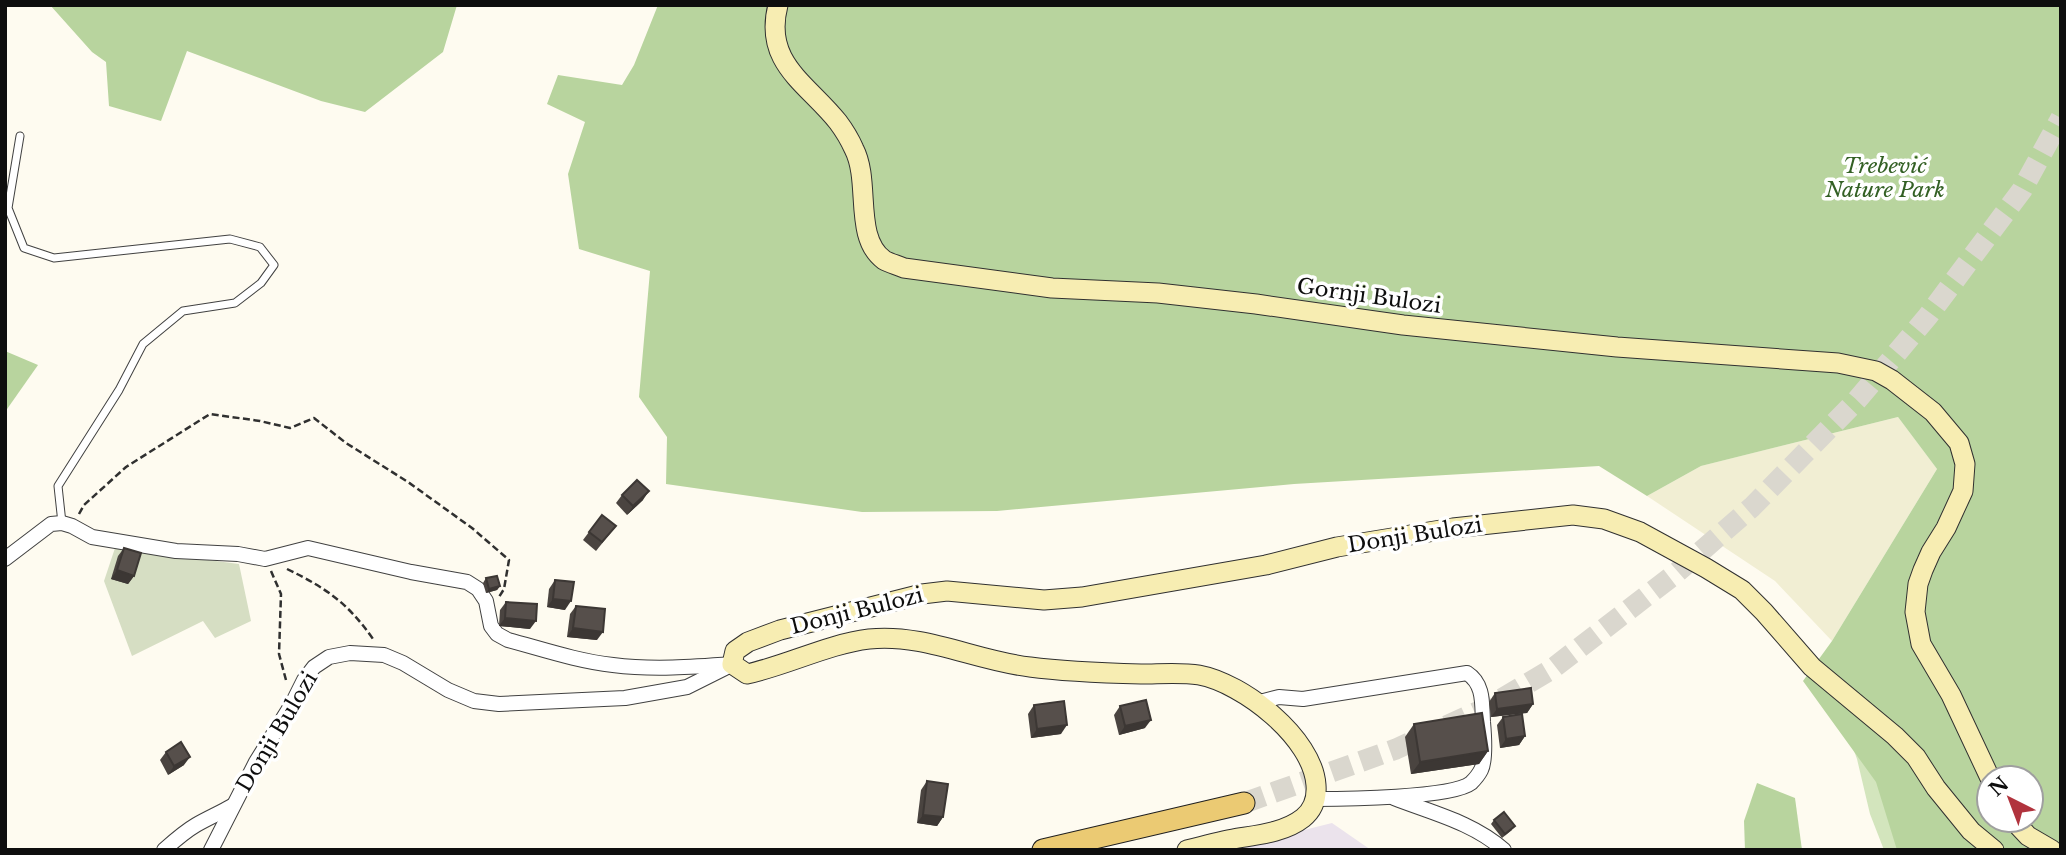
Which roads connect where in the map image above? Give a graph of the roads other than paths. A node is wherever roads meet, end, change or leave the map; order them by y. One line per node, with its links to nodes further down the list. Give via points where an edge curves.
1 (778, 5): 7 (street, Gornji Bulozi, via 775,35 779,53 839,123 856,152 872,248 885,261 904,268 1052,288 1170,295 1617,347 1838,363 1876,371 1900,386 1933,412 1959,443 1965,464 1963,491 1931,552 1915,612 1921,644)
2 (20, 136): 3 (lane, via 8,208 24,248 54,258 230,239 260,247 274,265 261,283 235,303 183,311 143,344 58,486)
3 (61, 525): 4 (street); 5 (street, via 92,537 206,554 265,559 308,548 467,582 486,601 491,626 508,640 616,666)
4 (5, 559)
5 (732, 664): 6 (street, Donji Bulozi, via 747,674 854,642 897,639 1026,667 1199,675); 11 (street, Donji Bulozi, via 687,687 625,698 499,704 474,701 448,690 384,655 328,657 304,680); 18 (street, Donji Bulozi, via 735,652 748,642 780,630 922,594 975,592 1044,600 1082,597 1453,528 1573,515 1604,519 1640,532 1742,590 1812,667 1916,757 1971,831)
6 (1256, 704): 8 (street, via 1454,674 1475,678 1480,687 1484,734 1482,768 1470,784 1457,789); 9 (street, Donji Bulozi, via 1297,740 1316,779)
7 (1983, 764)
8 (1389, 796): 9 (street); 17 (street, via 1461,822)
9 (1315, 799): 16 (street, via 1304,818 1284,829)
10 (1244, 803): 15 (main road)
11 (233, 805): 13 (street); 14 (street, Donji Bulozi)
12 (2026, 834): 19 (street)
13 (164, 850)
14 (211, 850)
15 (1043, 850)
16 (1186, 850)
17 (1504, 850)
18 (1994, 850)
19 (2052, 850)

